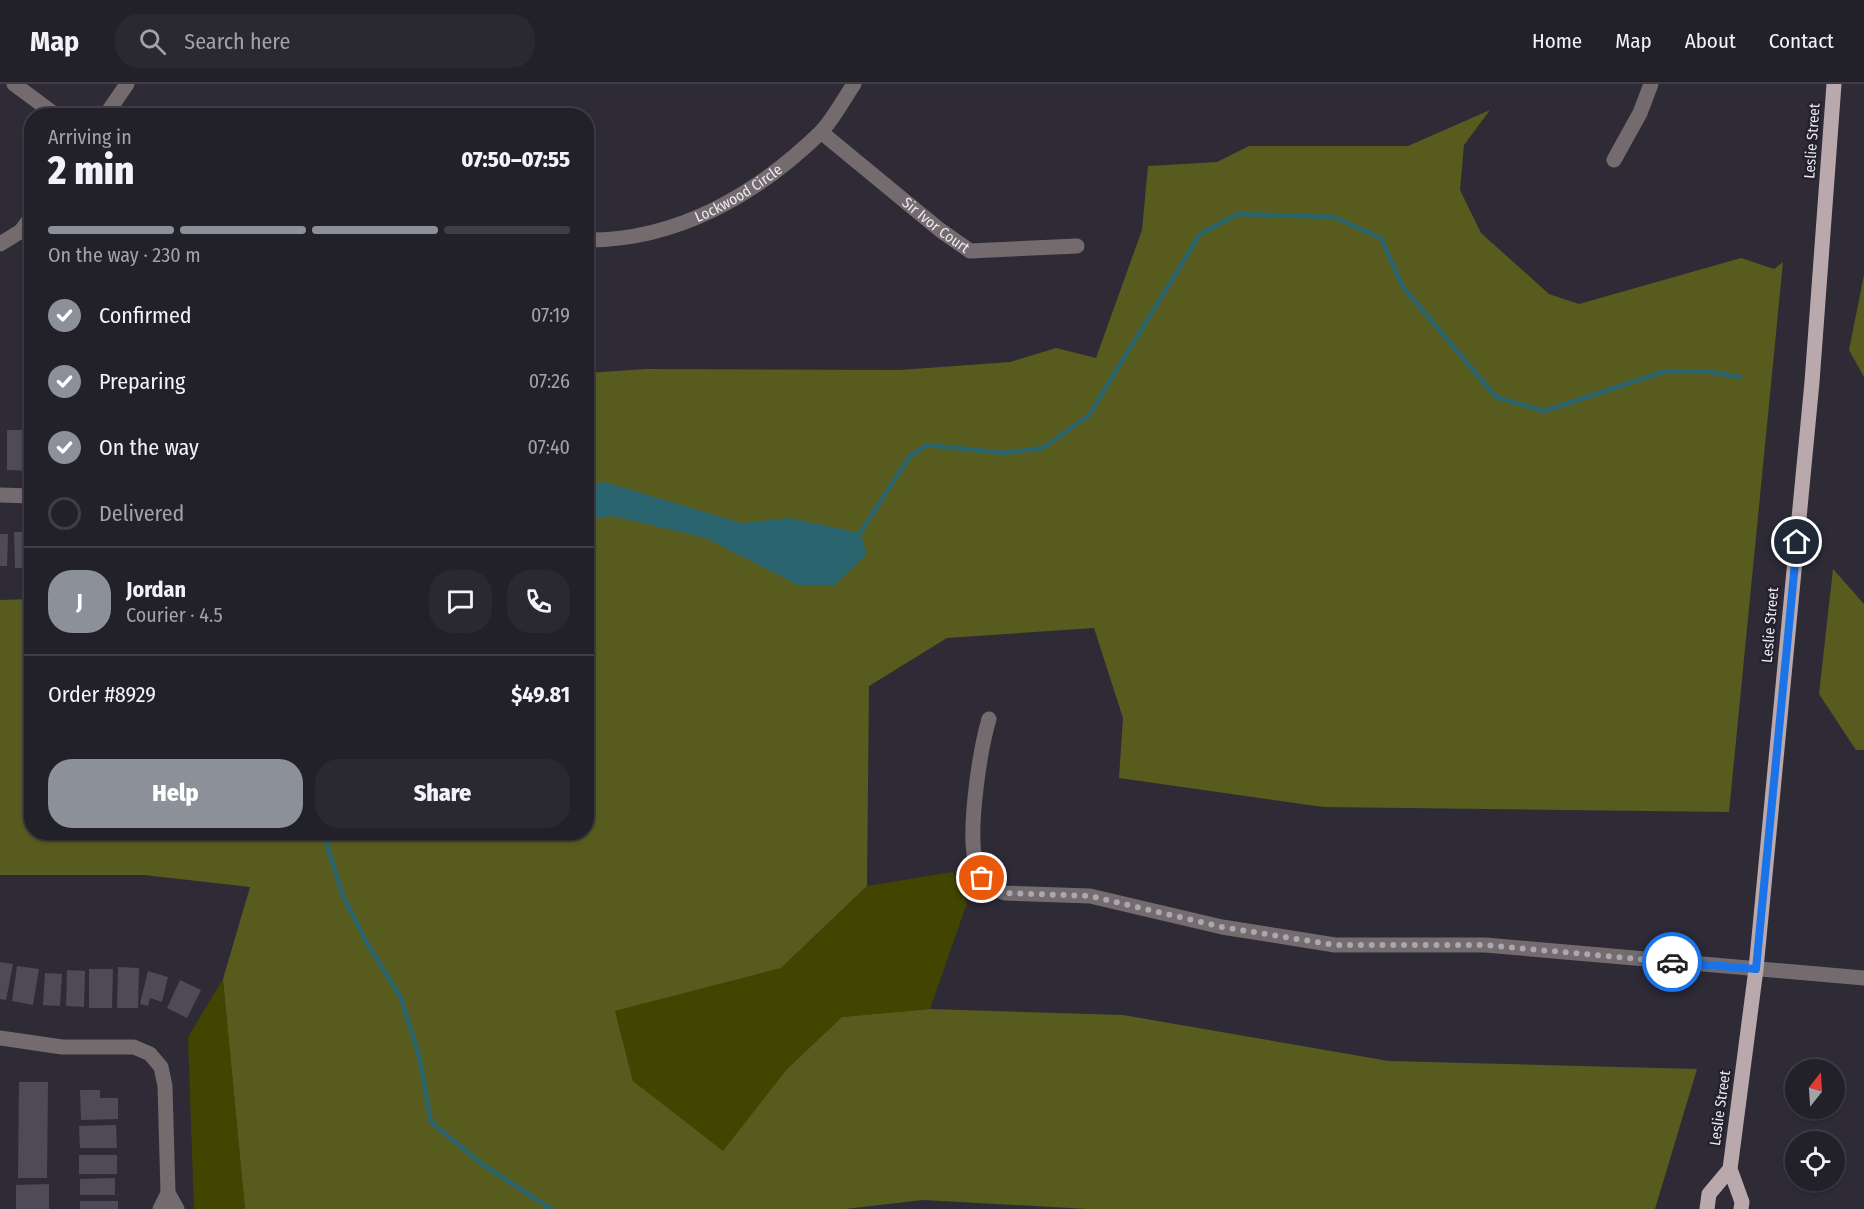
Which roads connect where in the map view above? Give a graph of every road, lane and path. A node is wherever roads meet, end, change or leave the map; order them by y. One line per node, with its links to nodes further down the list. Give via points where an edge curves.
1 (14, 84): 6 (street)
2 (128, 84): 7 (street)
3 (854, 84): 8 (street, Lockwood Circle)
4 (1651, 84): 9 (street)
5 (1834, 84): 17 (main road, Leslie Street, via 1812,382)
6 (46, 108)
7 (111, 108)
8 (821, 132): 11 (street, Lockwood Circle, via 729,204 650,235); 13 (street, Sir Ivor Court, via 970,251)
9 (1614, 160)
10 (24, 227): 12 (street)
11 (594, 239)
12 (0, 244)
13 (1077, 246)
14 (0, 495): 15 (street)
15 (24, 496)
16 (989, 719): 17 (street, via 975,793 974,858 982,878 1002,892 1090,896 1222,927 1335,945 1485,945)
17 (1756, 969): 18 (street); 20 (main road, Leslie Street)
18 (1864, 978)
19 (0, 1038): 21 (street, via 62,1047 134,1047 150,1054 161,1067 165,1086)
20 (1730, 1169): 24 (main road, via 1709,1194); 25 (main road, Leslie Street)
21 (168, 1193): 22 (street); 23 (street)
22 (160, 1209)
23 (177, 1209)
24 (1707, 1209)
25 (1741, 1209)

